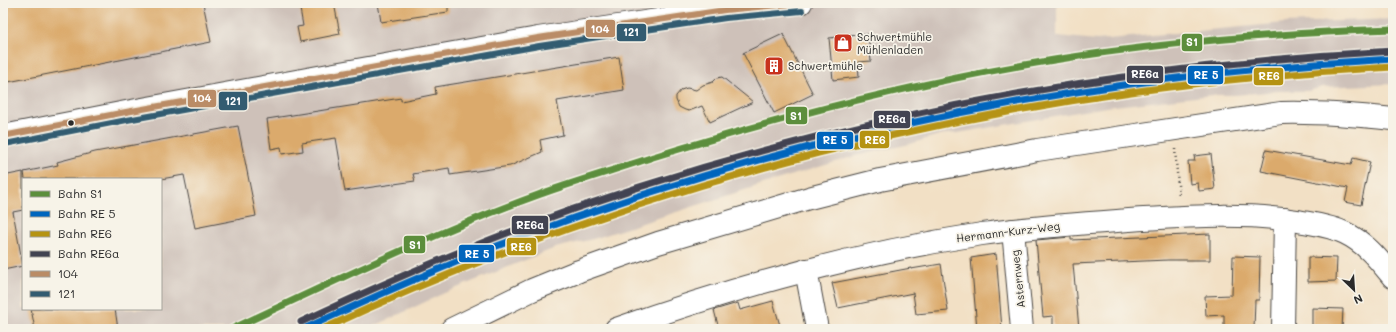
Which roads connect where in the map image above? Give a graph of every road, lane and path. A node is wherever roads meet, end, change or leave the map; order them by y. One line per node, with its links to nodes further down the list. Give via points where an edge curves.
1 (801, 3): 4 (street, via 724,10 538,38)
2 (1393, 119): 3 (street, via 1314,112 1281,113)
3 (1173, 129): 5 (path); 11 (street, via 1037,150 880,180 809,198 658,243 579,271 532,290)
4 (3, 136)
5 (1180, 217): 6 (street, Hermann-Kurz-Weg, via 1249,216); 7 (street, Hermann-Kurz-Weg)
6 (1284, 219): 9 (street, Hermann-Kurz-Weg, via 1332,228 1355,238 1366,246); 14 (street)
7 (1013, 230): 8 (street, Hermann-Kurz-Weg, via 937,241); 13 (street, Asternweg)
8 (806, 270): 10 (street, Hermann-Kurz-Weg, via 720,294); 12 (street)
9 (1393, 277)
10 (624, 328)
11 (452, 329)
12 (817, 329)
13 (1022, 329)
14 (1283, 329)

